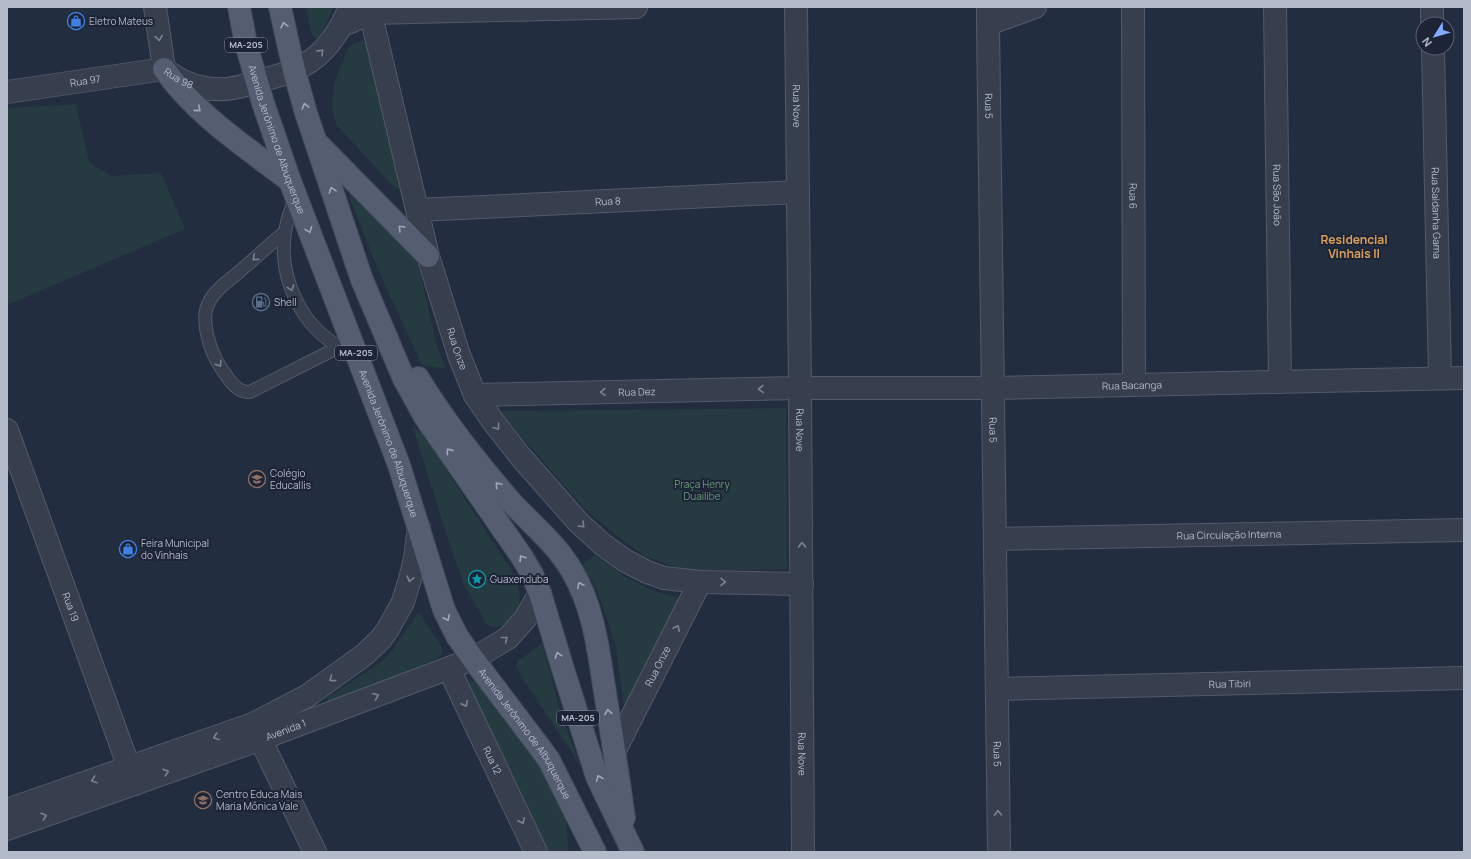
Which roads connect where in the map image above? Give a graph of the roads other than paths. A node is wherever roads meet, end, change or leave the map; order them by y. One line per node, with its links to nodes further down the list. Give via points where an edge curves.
1 (155, 7): 13 (street, Rua 98, one-way to 13)
2 (239, 7): 15 (main road, Avenida Jerônimo de Albuquerque / MA-205)
3 (280, 7): 14 (main road, MA-205, one-way to 3)
4 (636, 7): 9 (street)
5 (796, 7): 19 (street, Rua Nove)
6 (1035, 7): 10 (street)
7 (1133, 7): 28 (street, Rua 6)
8 (1275, 7): 27 (street, Rua São João)
9 (370, 10): 11 (street); 20 (street, Rua Onze)
10 (988, 15): 30 (street, Rua 5)
11 (345, 17): 14 (street, Rua 98, one-way to 11, via 324,49)
12 (1432, 56): 25 (street, Rua Saldanha Gama)
13 (164, 69): 15 (street, Rua 98, via 184,82 205,89 240,87); 16 (street, Rua 97); 18 (main road, one-way to 18, via 198,109)
14 (294, 70): 15 (street, Rua 98); 17 (main road, MA-205, one-way to 14)
15 (256, 82): 18 (main road, Avenida Jerônimo de Albuquerque / MA-205)
16 (7, 92)
17 (316, 142): 22 (main road, one-way to 17); 23 (main road, MA-205, one-way to 17)
18 (293, 188): 21 (lane); 24 (main road, Avenida Jerônimo de Albuquerque / MA-205, one-way to 24)
19 (798, 192): 20 (street, Rua 8); 29 (street, Rua Nove)
20 (418, 210): 22 (street, Rua Onze)
21 (284, 232): 24 (lane, one-way to 24, via 285,270 299,306 323,336); 24 (lane, one-way to 24, via 208,302 206,327 213,354 239,390 250,392)
22 (428, 256): 31 (street, Rua Onze)
23 (362, 280): 38 (main road, MA-205, one-way to 23, via 522,557 413,398); 44 (main road, one-way to 23, via 595,630 581,586 555,548 512,502 446,419 403,353)
24 (348, 351): 33 (main road, Avenida Jerônimo de Albuquerque / MA-205, via 399,465)
25 (1440, 378): 26 (street, Rua Bacanga); 27 (street, Rua Bacanga)
26 (1464, 378)
27 (1280, 382): 28 (street, Rua Bacanga)
28 (1134, 385): 30 (street, Rua Bacanga)
29 (800, 388): 30 (street, Rua Bacanga); 31 (street, Rua Dez, one-way to 31); 37 (street, Rua Nove, one-way to 29)
30 (993, 388): 35 (street, Rua 5)
31 (474, 395): 36 (street, Rua Onze, one-way to 36, via 520,456 602,544 646,572 664,578)
32 (7, 430): 45 (street, Rua 19)
33 (419, 527): 39 (main road, Avenida Jerônimo de Albuquerque / MA-205, one-way to 39, via 444,610); 43 (street, Avenida 1, one-way to 43, via 415,558 403,602 380,640 364,655)
34 (1464, 530): 35 (street, Rua Circulação Interna)
35 (995, 539): 42 (street, Rua 5)
36 (700, 582): 37 (street, Rua Onze, one-way to 37); 44 (street, Rua Onze, one-way to 36)
37 (802, 584): 54 (street, Rua Nove)
38 (540, 593): 39 (street, Avenida 1, one-way to 38, via 513,632 525,619); 49 (main road, MA-205, one-way to 38, via 598,777)
39 (472, 660): 40 (street, Avenida 1); 47 (main road, Avenida Jerônimo de Albuquerque / MA-205, via 545,755)
40 (449, 669): 43 (street, Avenida 1, one-way to 40); 51 (street, Rua 12, one-way to 51)
41 (1464, 678): 42 (street, Rua Tibiri)
42 (997, 688): 55 (street, Rua 5, one-way to 42)
43 (257, 732): 45 (street, Avenida 1); 50 (street)
44 (615, 750): 49 (main road)
45 (132, 775): 46 (street, Avenida 1, one-way to 46); 48 (street, Avenida 1, one-way to 45)
46 (7, 810)
47 (578, 818): 52 (main road); 53 (main road, Avenida Jerônimo de Albuquerque / MA-205)
48 (7, 829)
49 (630, 845)
50 (315, 852)
51 (536, 852)
52 (577, 852)
53 (595, 852)
54 (803, 852)
55 (999, 852)

